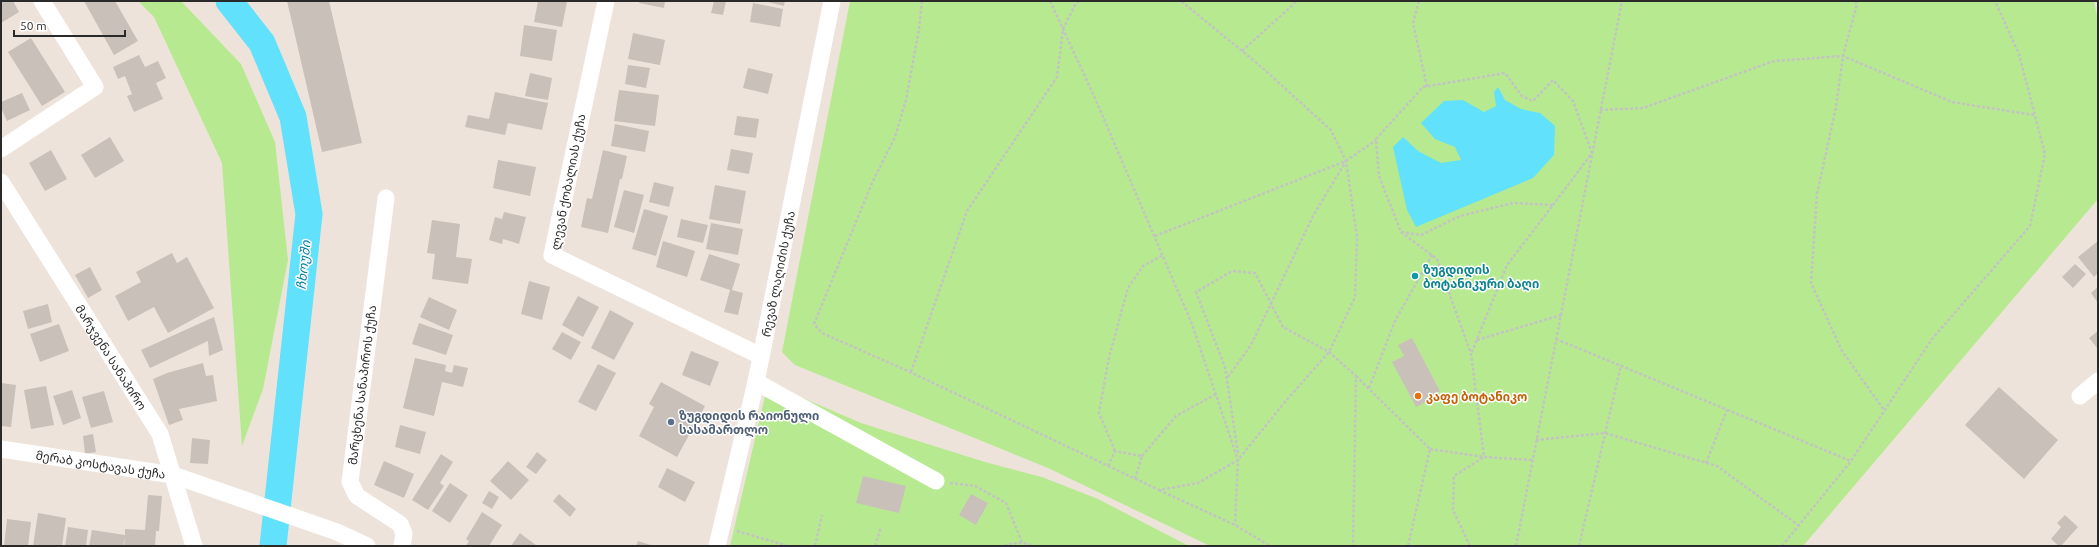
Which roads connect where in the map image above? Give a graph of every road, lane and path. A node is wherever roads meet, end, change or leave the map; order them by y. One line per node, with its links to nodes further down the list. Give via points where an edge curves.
1 (42, 1): 20 (street, via 95,87)
2 (606, 1): 36 (street, ლევან ქობალიას ქუჩა, via 552,254)
3 (832, 1): 36 (street, რევაზ ლაღიძის ქუჩა)
4 (922, 1): 38 (path, via 906,100 895,136 872,183 814,324 822,333)
5 (1050, 1): 13 (path)
6 (1079, 1): 13 (path)
7 (1181, 1): 14 (path)
8 (1297, 1): 14 (path)
9 (1419, 1): 16 (path, via 1413,23)
10 (1622, 1): 17 (path)
11 (1855, 1): 15 (path, via 1857,4)
12 (1995, 1): 18 (path, via 2019,54)
13 (1063, 28): 27 (path); 38 (path, via 1057,77 967,211)
14 (1242, 50): 22 (path, via 1331,130)
15 (1843, 56): 17 (path, via 1774,61 1643,108); 18 (path, via 1952,102); 47 (path, via 1836,107 1817,194 1811,283 1842,351)
16 (1427, 87): 19 (path, via 1424,87); 21 (path, via 1505,72 1522,96 1533,100 1553,80 1573,101)
17 (1600, 110): 21 (path)
18 (2034, 115): 47 (path, via 2045,154 2030,226 1932,339)
19 (1376, 139): 22 (path); 26 (path, via 1380,176)
20 (1, 149)
21 (1592, 153): 25 (path); 31 (path)
22 (1346, 161): 27 (path); 30 (path, via 1313,216); 34 (path, via 1357,237 1355,298)
23 (1, 182): 60 (street, მარჯვენა სანაპირო, via 160,434)
24 (386, 198): 72 (street, მარცხენა სანაპიროს ქუჩა, via 350,482 357,496 400,524 404,534)
25 (1553, 205): 26 (path, via 1512,203 1460,216 1421,235); 33 (path, via 1507,265)
26 (1401, 232): 29 (path)
27 (1155, 236): 28 (path)
28 (1163, 255): 44 (path, via 1192,324); 52 (path, via 1143,266 1128,288 1108,357 1099,413)
29 (1432, 255): 35 (path, via 1437,259); 43 (path, via 1395,321)
30 (1271, 304): 34 (path, via 1283,328); 40 (path, via 1251,345); 40 (path, via 1255,273 1232,271 1196,292 1226,367)
31 (1561, 315): 32 (path); 33 (path)
32 (1556, 339): 37 (path); 49 (path)
33 (1477, 340): 35 (path)
34 (1329, 352): 39 (path); 55 (path)
35 (1471, 354): 54 (path)
36 (761, 356): 42 (street, რევაზ ლაღიძის ქუჩა)
37 (1621, 365): 46 (path); 48 (path)
38 (910, 372): 59 (path)
39 (1356, 376): 43 (path); 80 (path)
40 (1227, 378): 55 (path)
41 (2098, 381): 45 (street)
42 (756, 382): 62 (street); 67 (street, რევაზ ლაღიძის ქუჩა)
43 (1369, 388): 51 (path)
44 (1216, 394): 53 (path, via 1176,416); 55 (path)
45 (2080, 396)
46 (1727, 410): 57 (path); 58 (path)
47 (1884, 410): 57 (path)
48 (1605, 433): 49 (path); 58 (path); 84 (path)
49 (1536, 440): 56 (path)
50 (1, 449): 60 (street, მერაბ კოსტავას ქუჩა)
51 (1430, 449): 54 (path); 81 (path)
52 (1115, 451): 53 (path); 59 (path)
53 (1142, 456): 61 (path)
54 (1484, 457): 56 (path); 82 (path, via 1454,476 1453,510)
55 (1238, 460): 63 (path, via 1198,482); 65 (path)
56 (1532, 460): 83 (path)
57 (1851, 461): 66 (path)
58 (1706, 463): 66 (path, via 1717,466)
59 (1108, 466): 61 (path)
60 (173, 475): 70 (street, მარჯვენა სანაპირო); 71 (street, მერაბ კოსტავას ქუჩა, via 337,532)
61 (1135, 479): 63 (path)
62 (936, 482): 69 (path, via 974,486 1006,503)
63 (1159, 490): 65 (path)
64 (822, 515): 75 (path)
65 (1235, 525): 79 (path)
66 (1798, 525): 85 (path)
67 (722, 526): 73 (street, რევაზ ლაღიძის ქუჩა); 74 (path)
68 (881, 527): 76 (path)
69 (1022, 542): 77 (path); 78 (path)
70 (194, 546)
71 (367, 546)
72 (402, 546)
73 (717, 546)
74 (788, 546)
75 (815, 546)
76 (875, 546)
77 (1004, 546)
78 (1034, 546)
79 (1270, 546)
80 (1352, 546)
81 (1408, 546)
82 (1470, 546)
83 (1516, 546)
84 (1579, 546)
85 (1782, 546)

